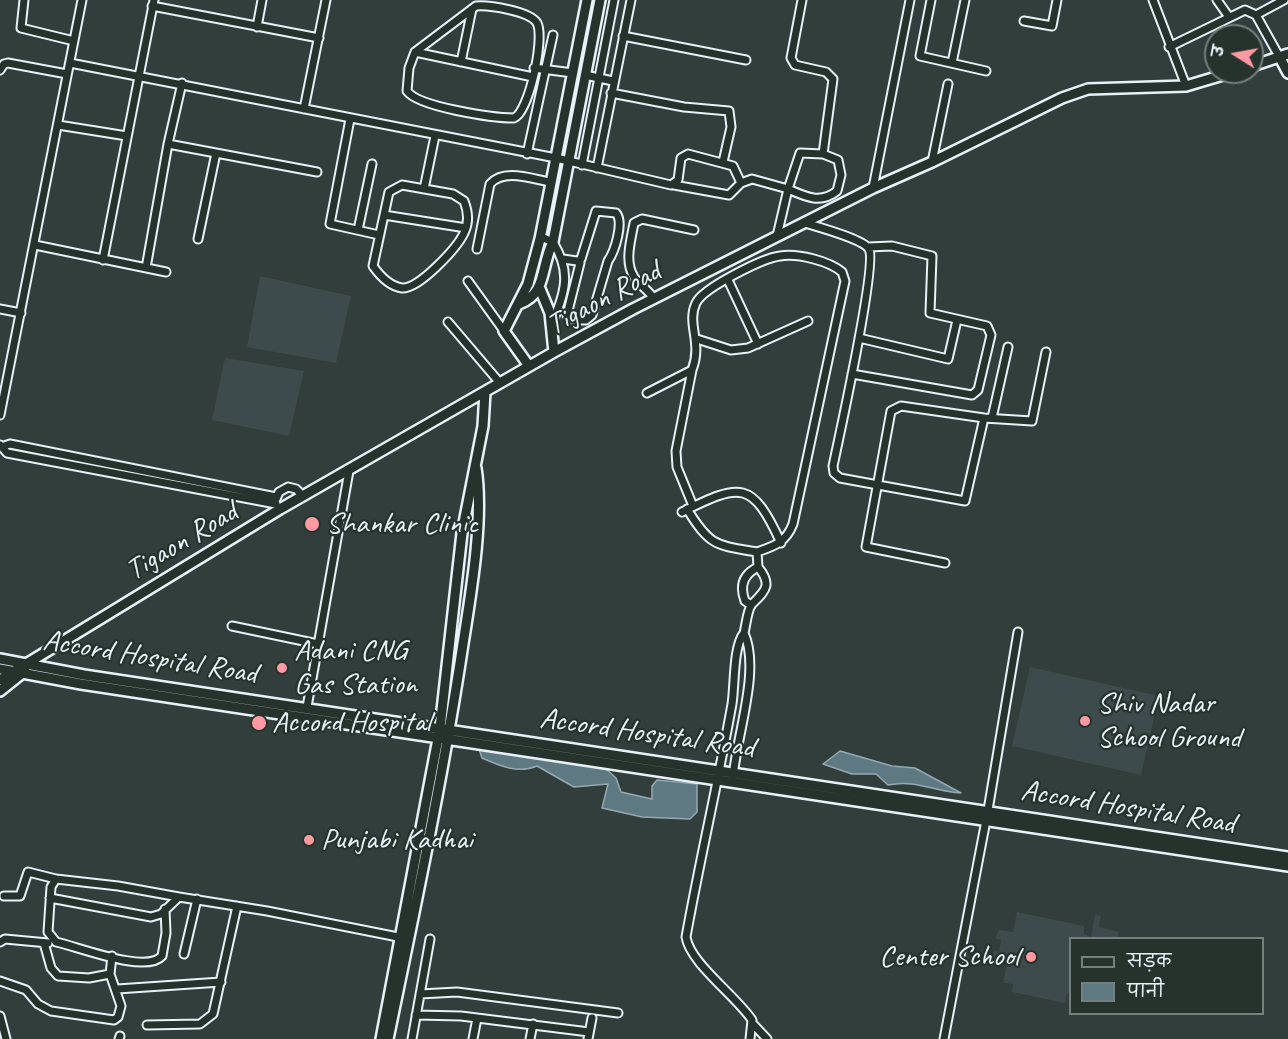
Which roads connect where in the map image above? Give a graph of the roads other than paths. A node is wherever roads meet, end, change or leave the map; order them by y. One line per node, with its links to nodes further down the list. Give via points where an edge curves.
1 (24, 0): 26 (street, via 21,28)
2 (82, 0): 26 (street)
3 (262, 0): 22 (street)
4 (326, 0): 25 (street)
5 (587, 0): 39 (street)
6 (600, 0): 42 (street)
7 (614, 0): 45 (street)
8 (631, 0): 24 (street)
9 (802, 0): 60 (street, via 793,62 826,72 833,79)
10 (910, 0): 72 (street)
11 (931, 0): 34 (street, via 920,56)
12 (965, 0): 34 (street)
13 (1057, 0): 21 (street, via 1052,27)
14 (1152, 0): 27 (street)
15 (1217, 0): 20 (street)
16 (1284, 0): 19 (street)
17 (153, 3): 22 (street); 43 (street)
18 (472, 8): 28 (street); 31 (street); 35 (street, via 494,7 536,21 541,38)
19 (1257, 15): 20 (street, via 1244,10); 29 (street)
20 (1229, 17): 27 (street)
21 (1024, 21)
22 (257, 27): 25 (street)
23 (553, 35): 36 (street)
24 (623, 36): 30 (street); 46 (street)
25 (319, 38): 52 (street)
26 (74, 41): 33 (street)
27 (1169, 47): 50 (street)
28 (415, 52): 31 (street); 44 (street, via 408,78 409,95 462,110 506,118 519,116)
29 (1284, 56): 32 (street); 40 (street)
30 (746, 60)
31 (460, 62): 44 (street)
32 (1264, 62)
33 (70, 63): 41 (street); 43 (street)
34 (952, 63): 38 (street)
35 (534, 68): 36 (street); 44 (street)
36 (547, 69): 39 (street); 59 (street)
37 (0, 70): 41 (street, via 8,63)
38 (986, 71)
39 (573, 73): 61 (street)
40 (1288, 73)
41 (68, 74): 54 (street)
42 (585, 75): 45 (street); 62 (street)
43 (140, 76): 48 (street); 55 (street)
44 (532, 77)
45 (600, 78): 46 (street); 66 (street)
46 (613, 81): 51 (street)
47 (1204, 81): 50 (street, Tigaon Road)
48 (182, 84): 52 (street); 57 (street)
49 (948, 84): 64 (street)
50 (1186, 86): 64 (street, Tigaon Road, via 1088,89)
51 (611, 93): 63 (street, via 729,111 731,127); 67 (street)
52 (304, 109): 53 (street)
53 (350, 119): 56 (street); 79 (street, via 330,224)
54 (57, 125): 55 (street); 85 (street)
55 (127, 136): 89 (street)
56 (435, 136): 59 (street); 73 (street)
57 (168, 144): 58 (street); 91 (street)
58 (216, 153): 68 (street); 83 (street)
59 (527, 154): 61 (street)
60 (823, 154): 74 (street, via 800,153); 74 (street, via 838,160 837,191 818,200)
61 (556, 158): 62 (street); 69 (street)
62 (568, 161): 66 (street); 84 (street)
63 (723, 162): 70 (street, via 736,169); 71 (street, via 685,154)
64 (932, 162): 72 (street, Tigaon Road)
65 (372, 164): 79 (street)
66 (582, 165): 67 (street)
67 (597, 168): 71 (street)
68 (317, 172)
69 (550, 182): 82 (street); 87 (street, via 512,176 495,179 490,184)
70 (741, 183): 71 (street, via 729,195); 74 (street, via 760,180)
71 (674, 185)
72 (873, 188): 76 (street, Tigaon Road)
73 (424, 189): 75 (street, via 402,185 391,189); 77 (street, via 459,197 466,206)
74 (788, 189): 81 (street)
75 (384, 215): 77 (street); 80 (street)
76 (805, 223): 81 (street, Tigaon Road); 86 (street)
77 (466, 228): 80 (street, via 438,265 410,287 402,288 390,284 373,266)
78 (694, 230): 96 (street, via 642,219 634,223 630,270)
79 (358, 231): 80 (street)
80 (379, 235)
81 (777, 236): 96 (street, Tigaon Road)
82 (541, 237): 84 (street); 97 (street)
83 (198, 239)
84 (553, 242): 88 (street); 95 (street, via 546,256)
85 (35, 245): 89 (street); 99 (street)
86 (868, 247): 100 (street, via 892,246 932,256 929,311); 105 (street, via 871,256)
87 (477, 249)
88 (563, 259): 90 (street); 103 (street, via 566,273)
89 (103, 260): 91 (street)
90 (579, 261): 90 (street, via 593,214 601,210 616,213 620,220 612,254 592,315 586,320 567,315)
91 (146, 268): 92 (street)
92 (166, 272)
93 (468, 280): 104 (street)
94 (728, 280): 106 (street, via 696,302 692,316); 107 (street); 127 (street, via 780,256 829,264 845,277 793,524)
95 (540, 289): 97 (street, via 534,298); 103 (street)
96 (654, 299): 109 (street, Tigaon Road)
97 (519, 304): 104 (street)
98 (0, 309): 99 (street)
99 (21, 313): 113 (street)
100 (957, 320): 105 (street, via 948,359); 114 (street, via 991,330 976,393 965,395)
101 (808, 321): 107 (street)
102 (448, 322): 115 (street)
103 (552, 324): 109 (street)
104 (504, 331): 111 (street)
105 (859, 338): 114 (street)
106 (697, 339): 107 (street, via 736,350); 112 (street)
107 (758, 344)
108 (1008, 347): 119 (street)
109 (554, 352): 111 (street, Tigaon Road)
110 (1046, 352): 119 (street, via 1032,421)
111 (530, 366): 115 (street, Tigaon Road)
112 (692, 370): 117 (street); 126 (street, via 677,434 676,458)
113 (4, 374): 118 (street)
114 (852, 374): 123 (street, via 834,473 840,478)
115 (500, 383): 116 (street, Tigaon Road)
116 (485, 392): 121 (street); 122 (street, Tigaon Road)
117 (648, 393)
118 (0, 415)
119 (988, 418): 123 (street, via 965,501); 123 (street, via 893,408)
120 (0, 446): 125 (street, via 10,444)
121 (476, 463): 143 (street, via 461,540); 143 (street, via 478,513 469,606)
122 (349, 471): 124 (street, Tigaon Road); 135 (street)
123 (879, 485): 129 (street, via 866,547)
124 (303, 496): 125 (street, Tigaon Road); 125 (street, via 288,487 279,492)
125 (277, 503): 137 (street, Tigaon Road)
126 (688, 509): 127 (street, via 724,492 755,498); 128 (street, via 703,536 712,542)
127 (781, 543): 128 (street)
128 (757, 552): 130 (street)
129 (945, 563)
130 (758, 567): 131 (street, via 766,584 763,595); 131 (street, via 749,572 742,585 742,594)
131 (751, 605): 134 (street)
132 (232, 626): 135 (street)
133 (1018, 632): 146 (street)
134 (744, 633): 144 (street, via 738,640 735,685); 145 (street, via 749,644 749,678)
135 (318, 644): 142 (street)
136 (0, 659): 137 (street, Accord Hospital Road)
137 (31, 662): 139 (street, Tigaon Road); 142 (street, Accord Hospital Road, via 84,675)
138 (0, 669): 139 (street)
139 (18, 672): 140 (street); 141 (street); 143 (street)
140 (0, 680)
141 (0, 691)
142 (307, 707): 143 (street, Accord Hospital Road)
143 (444, 734): 144 (street, Accord Hospital Road); 156 (street)
144 (720, 774): 145 (street, Accord Hospital Road); 173 (street, via 686,937 696,960)
145 (733, 776): 146 (street, Accord Hospital Road)
146 (987, 815): 147 (street, Accord Hospital Road); 148 (street); 185 (street)
147 (1288, 856)
148 (1288, 866)
149 (56, 879): 150 (street, via 28,872 20,896); 151 (street); 152 (street)
150 (4, 896)
151 (179, 897): 153 (street); 155 (street)
152 (50, 898): 155 (street, via 151,916); 159 (street, via 48,932)
153 (197, 899): 154 (street); 161 (street)
154 (237, 906): 156 (street); 165 (street)
155 (165, 909): 162 (street, via 165,945 158,961 137,963)
156 (404, 938): 178 (street); 179 (street)
157 (430, 939): 167 (street)
158 (0, 942): 160 (street, via 5,939)
159 (56, 942): 160 (street); 162 (street)
160 (44, 943): 163 (street, via 51,968 58,976 89,978)
161 (184, 954)
162 (112, 956): 163 (street)
163 (110, 974): 166 (street)
164 (0, 981): 166 (street, via 26,990 38,1004 51,1011 102,1020 118,1017 121,1006)
165 (221, 982): 166 (street); 175 (street, via 209,1020 200,1024)
166 (117, 989)
167 (420, 994): 168 (street, via 457,992); 169 (street)
168 (618, 1012)
169 (416, 1015): 171 (street); 180 (street)
170 (0, 1016): 177 (street)
171 (477, 1018): 174 (street); 181 (street)
172 (592, 1018): 176 (street)
173 (752, 1023): 183 (street); 184 (street)
174 (533, 1024): 176 (street); 182 (street)
175 (147, 1026)
176 (589, 1036)
177 (6, 1039)
178 (381, 1039)
179 (388, 1039)
180 (412, 1039)
181 (473, 1039)
182 (530, 1039)
183 (750, 1039)
184 (766, 1039)
185 (944, 1039)

